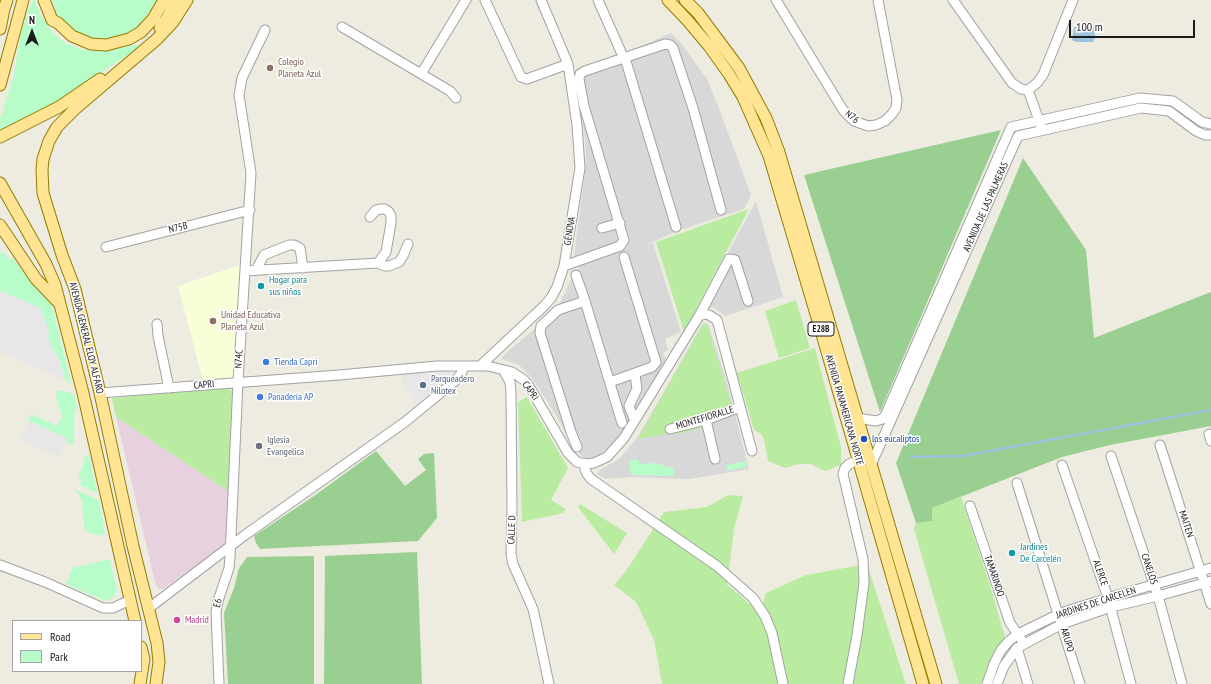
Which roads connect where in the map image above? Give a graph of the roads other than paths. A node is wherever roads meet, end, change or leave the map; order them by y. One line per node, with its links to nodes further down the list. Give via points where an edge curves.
1 (7, 0): 18 (main road)
2 (23, 0): 23 (main road)
3 (44, 0): 4 (main road, via 52,20 72,36 91,44 106,45 129,39 141,32)
4 (164, 0)
5 (176, 0): 30 (main road, via 155,35 137,52 59,107)
6 (187, 0): 60 (main road, AVENIDA GENERAL ELOY ALFARO, via 157,40 57,127 49,141 44,159 43,193 62,255 76,289)
7 (466, 0): 22 (street)
8 (485, 0): 21 (street, via 521,77 527,78)
9 (541, 0): 21 (street, GÉNOVA)
10 (598, 0): 20 (street)
11 (668, 0): 72 (main road, AVENIDA PANAMERICANA NORTE / E28B, via 693,27 729,74 756,123 769,156)
12 (686, 0): 62 (main road, AVENIDA PANAMERICANA NORTE / E28B, via 740,68 766,118 779,152)
13 (776, 0): 14 (street, N76, via 843,110 854,121 868,126 885,121 896,108 897,100)
14 (878, 0)
15 (953, 0): 24 (street, via 1012,82 1021,89)
16 (1073, 0): 24 (street, via 1043,76)
17 (342, 27): 22 (street)
18 (0, 29)
19 (265, 30): 32 (street, N74C, via 239,88 251,172)
20 (623, 55): 33 (street, via 665,44 673,48 693,108); 35 (street, via 585,71 579,78 584,106); 37 (street)
21 (568, 64): 43 (street, GÉNOVA, via 580,168)
22 (421, 74): 25 (street, via 450,91)
23 (0, 85)
24 (1028, 90): 26 (street)
25 (456, 98)
26 (1039, 121): 27 (street, AVENIDA DE LAS PALMERAS, via 1140,98 1173,101 1202,122); 28 (street); 62 (street, AVENIDA DE LAS PALMERAS, via 1011,127 885,416 876,421)
27 (1211, 124)
28 (1042, 130): 29 (street, AVENIDA DE LAS PALMERAS, via 1141,108 1169,111 1196,131); 75 (street, AVENIDA DE LAS PALMERAS, via 1018,136)
29 (1211, 135)
30 (0, 137)
31 (0, 183): 50 (main road, AVENIDA GENERAL ELOY ALFARO, via 52,276)
32 (250, 210): 40 (street, N75B); 46 (street, N74C)
33 (721, 210)
34 (370, 216): 42 (street, via 376,210 385,209 391,216 386,252)
35 (620, 223): 38 (street); 43 (street, via 624,237 622,244)
36 (0, 225): 50 (main road, via 36,279)
37 (676, 227)
38 (602, 228)
39 (408, 244): 42 (street, via 398,262 389,266)
40 (106, 246)
41 (624, 257): 56 (street, via 656,362 654,366)
42 (378, 263): 44 (street)
43 (564, 266): 54 (street, GÉNOVA, via 551,298)
44 (303, 268): 45 (street); 45 (street, via 300,248 289,245 264,255)
45 (256, 270): 46 (street)
46 (245, 271): 57 (street, N74C)
47 (576, 275): 48 (street)
48 (585, 301): 58 (street); 68 (street, via 558,310 540,329)
49 (748, 301): 51 (street, via 735,260 729,259)
50 (59, 303): 86 (main road, AVENIDA GENERAL ELOY ALFARO, via 83,393)
51 (699, 316): 61 (street, via 709,315 717,320); 63 (street)
52 (157, 324): 59 (street)
53 (464, 366): 54 (street, CAPRI); 57 (street, CAPRI); 78 (street, via 455,381 405,422)
54 (480, 366): 55 (street, CAPRI)
55 (504, 371): 73 (street, CAPRI, via 524,380 568,453 577,462); 101 (street, CALLE D, via 510,382 511,392 511,554 533,609)
56 (635, 374): 58 (street); 63 (street, via 637,389 629,406)
57 (238, 382): 59 (street, CAPRI); 78 (street, N74C)
58 (610, 382): 65 (street)
59 (169, 388): 60 (street, CAPRI)
60 (100, 393): 89 (main road, AVENIDA GENERAL ELOY ALFARO)
61 (740, 407): 64 (street, MONTEFIORALLE); 69 (street)
62 (857, 418): 75 (main road, AVENIDA PANAMERICANA NORTE / E28B)
63 (634, 419): 73 (street, via 624,438 607,457)
64 (706, 420): 66 (street, MONTEFIORALLE); 71 (street)
65 (622, 423)
66 (670, 429)
67 (1160, 445): 81 (street, MAITEN)
68 (577, 447)
69 (752, 451)
70 (1111, 456): 83 (street, CANELOS)
71 (715, 459)
72 (859, 460): 103 (street, via 849,464 843,474 863,559 864,583); 104 (main road, AVENIDA PANAMERICANA NORTE / E28B)
73 (586, 464): 102 (street, via 585,469 591,479 717,566 753,598 772,632)
74 (1062, 465): 85 (street, ALERCE)
75 (871, 466): 105 (main road, AVENIDA PANAMERICANA NORTE / E28B)
76 (1017, 483): 90 (street, ARUPO)
77 (970, 506): 93 (street, TAMARINDO, via 1010,623)
78 (230, 547): 89 (street); 100 (street, E6, via 229,568 216,612)
79 (0, 565): 86 (street, via 103,608 113,608)
80 (1211, 568): 81 (street, JARDINES DE CARCELEN)
81 (1201, 571): 82 (street, MAITEN); 83 (street, JARDINES DE CARCELEN)
82 (1208, 582): 84 (street, JARDINES DE CARCELEN); 87 (street, MAITEN)
83 (1154, 584): 84 (street, CANELOS); 85 (street, JARDINES DE CARCELEN)
84 (1158, 596): 88 (street, JARDINES DE CARCELEN); 111 (street, CANELOS)
85 (1108, 598): 88 (street, ALERCE); 90 (street, JARDINES DE CARCELEN)
86 (130, 600): 91 (main road, AVENIDA GENERAL ELOY ALFARO)
87 (1211, 604)
88 (1111, 607): 92 (street, JARDINES DE CARCELEN); 110 (street, ALERCE)
89 (149, 608): 99 (main road, AVENIDA GENERAL ELOY ALFARO, via 159,662)
90 (1059, 614): 92 (street, ARUPO); 93 (street, JARDINES DE CARCELEN)
91 (135, 620)
92 (1062, 624): 94 (street, JARDINES DE CARCELEN); 109 (street, ARUPO)
93 (1018, 634): 94 (street, TAMARINDO); 106 (street, JARDINES DE CARCELEN, via 1001,650)
94 (1021, 646): 107 (street, JARDINES DE CARCELEN, via 1004,666); 108 (street, TAMARINDO)
95 (142, 651): 96 (main road)
96 (142, 672)
97 (142, 672): 98 (main road)
98 (140, 684)
99 (156, 684)
100 (219, 684)
101 (549, 684)
102 (783, 684)
103 (848, 684)
104 (923, 684)
105 (936, 684)
106 (987, 684)
107 (997, 684)
108 (1028, 684)
109 (1080, 684)
110 (1131, 684)
111 (1182, 684)

